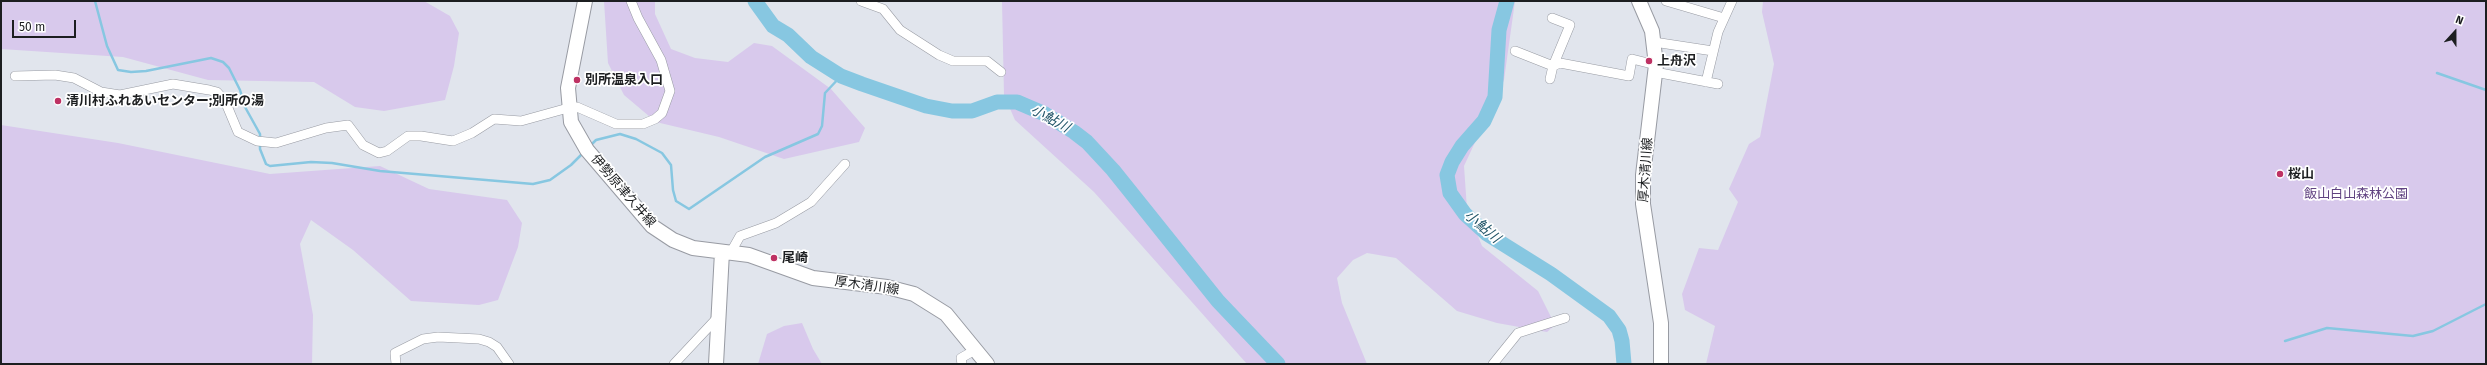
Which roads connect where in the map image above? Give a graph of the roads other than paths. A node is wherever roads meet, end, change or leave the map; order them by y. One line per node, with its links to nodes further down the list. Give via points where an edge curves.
1 (585, 1): 19 (main road, 伊勢原津久井線, via 569,82)
2 (631, 1): 19 (street, via 668,79 670,92 662,113 643,124 616,124 577,107)
3 (861, 1): 14 (street, via 883,9 900,30 939,55 953,60 987,61)
4 (1639, 1): 9 (main road, 厚木清川線)
5 (1666, 1): 8 (street)
6 (1732, 1): 8 (street)
7 (1552, 18): 12 (street, via 1570,25)
8 (1724, 18): 11 (street)
9 (1654, 42): 11 (street); 13 (main road, 厚木清川線)
10 (1515, 51): 12 (street)
11 (1713, 51): 17 (street)
12 (1553, 66): 13 (street, via 1560,63 1628,76 1632,59); 16 (street)
13 (1655, 69): 17 (street); 32 (main road, 厚木清川線, via 1643,175 1643,204 1661,323)
14 (1001, 72)
15 (15, 76): 19 (street, via 55,75 74,78 101,92 114,95 173,84 209,90 217,92 225,101 238,132 257,141 276,143 332,126 348,124 363,145 379,153 387,151 408,136 453,141 472,134 494,119 521,121)
16 (1550, 79)
17 (1706, 82): 18 (street)
18 (1718, 84)
19 (568, 108): 21 (main road, 伊勢原津久井線, via 571,122 580,140 652,226 681,244 698,249)
20 (845, 164): 21 (street, via 811,202 776,223 740,236)
21 (727, 252): 22 (main road); 24 (main road, 厚木清川線, via 749,255 813,278 887,287 914,294 946,314)
22 (719, 316): 27 (street); 28 (main road)
23 (1565, 318): 31 (street, via 1518,333)
24 (975, 350): 29 (street, via 961,358); 30 (main road, 厚木清川線)
25 (396, 364): 26 (street, via 395,353 423,339 438,337 479,339 489,342 497,347)
26 (509, 364)
27 (674, 364)
28 (716, 364)
29 (962, 364)
30 (987, 364)
31 (1493, 364)
32 (1661, 364)

